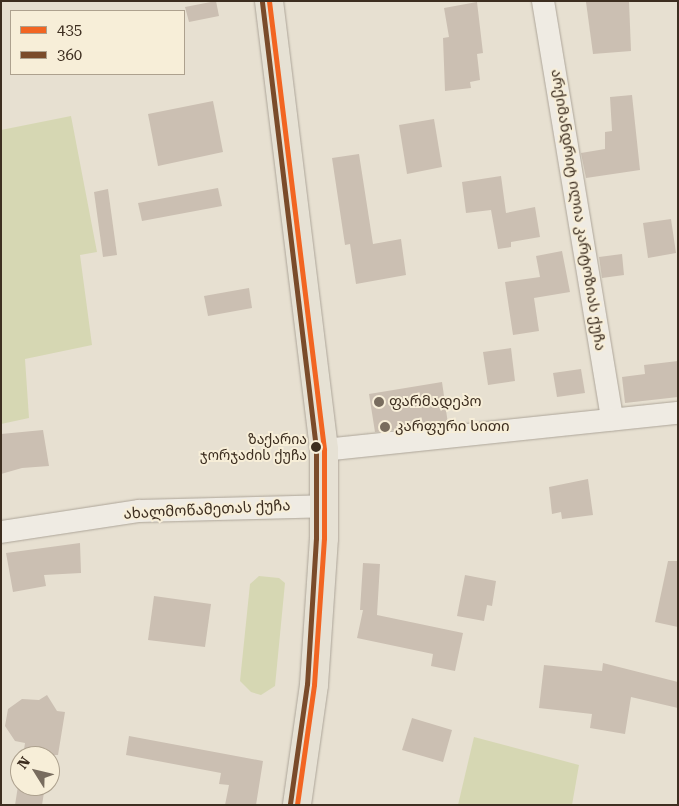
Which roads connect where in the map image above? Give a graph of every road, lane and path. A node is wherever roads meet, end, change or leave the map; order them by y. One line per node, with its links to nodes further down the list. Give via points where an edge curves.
1 (269, 1): 5 (main road)
2 (543, 1): 4 (street, არქიმანდრიტ ილია კარტოზიას ქუჩა)
3 (678, 413): 4 (street)
4 (612, 419): 5 (street)
5 (324, 450): 6 (main road)
6 (324, 506): 7 (street, ახალმოწამეთას ქუჩა, via 139,510); 8 (main road, via 314,685)
7 (1, 532)
8 (297, 805)

